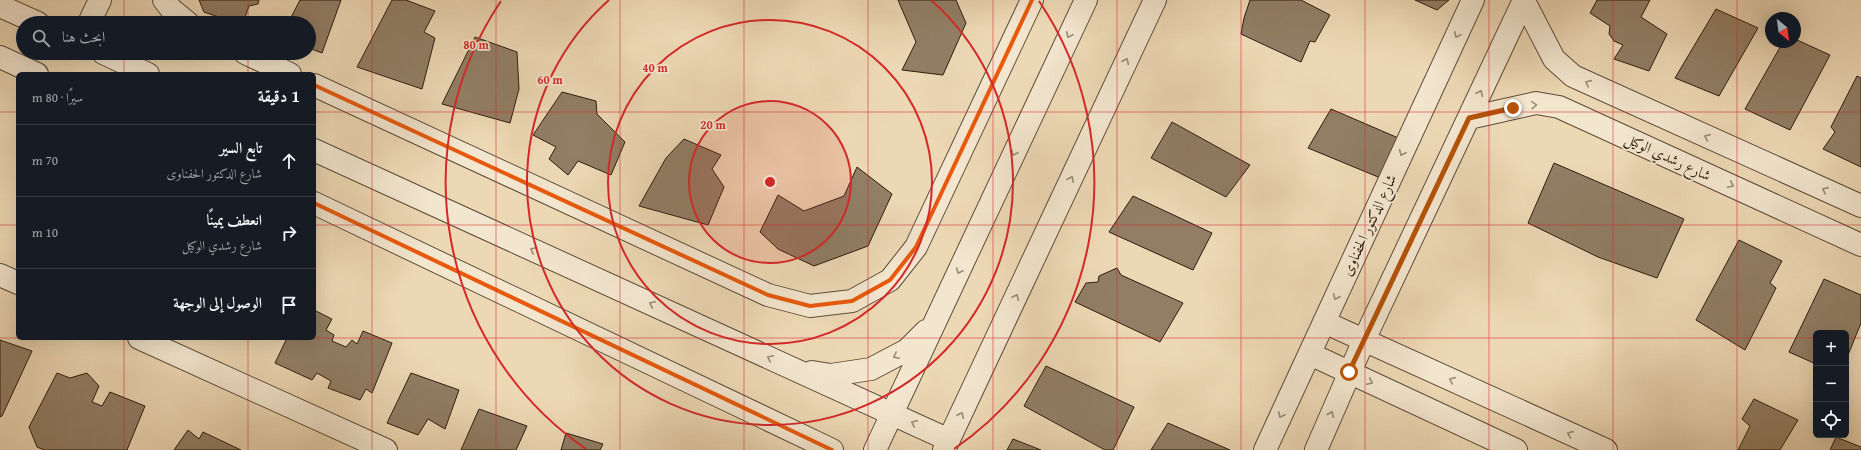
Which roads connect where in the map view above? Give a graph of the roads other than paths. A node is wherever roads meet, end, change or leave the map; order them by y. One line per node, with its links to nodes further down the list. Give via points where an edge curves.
1 (100, 0): 10 (street)
2 (164, 0): 11 (street)
3 (1032, 0): 18 (street, via 916,246 890,280 852,300 810,306 768,295)
4 (1086, 0): 26 (street, one-way to 26)
5 (1155, 0): 36 (street, one-way to 5)
6 (1473, 0): 27 (street, شارع الدكتور الحفناوى, one-way to 27)
7 (1524, 0): 19 (street, one-way to 7); 22 (street, one-way to 7, via 1573,76 1554,58)
8 (0, 6): 9 (street)
9 (22, 16)
10 (92, 16)
11 (180, 16)
12 (0, 57): 15 (street)
13 (117, 60): 16 (street)
14 (260, 60): 17 (street)
15 (33, 72)
16 (142, 72)
17 (286, 72)
18 (316, 86)
19 (1469, 118): 23 (street, شارع رشدي الوكيل, one-way to 23, via 1536,103 1559,107); 29 (street)
20 (316, 151): 31 (street, one-way to 20)
21 (316, 204): 34 (street)
22 (1861, 206)
23 (1861, 245)
24 (0, 275): 25 (street)
25 (16, 283)
26 (935, 322): 31 (street, one-way to 31, via 907,350 871,369 831,376); 33 (street)
27 (1324, 322): 29 (street); 30 (street, شارع الدكتور الحفناوى)
28 (143, 340): 35 (street)
29 (1364, 340): 32 (street); 44 (street, one-way to 29)
30 (1310, 354): 32 (street); 41 (street, شارع الدكتور الحفناوى, one-way to 41)
31 (791, 368): 33 (street)
32 (1349, 372): 42 (street, one-way to 32); 43 (street, one-way to 43)
33 (892, 414): 36 (street, one-way to 33); 40 (street)
34 (769, 419): 38 (street); 39 (street)
35 (347, 442): 37 (street)
36 (947, 445)
37 (386, 450)
38 (801, 450)
39 (832, 450)
40 (875, 450)
41 (1265, 450)
42 (1316, 450)
43 (1516, 450)
44 (1606, 450)

